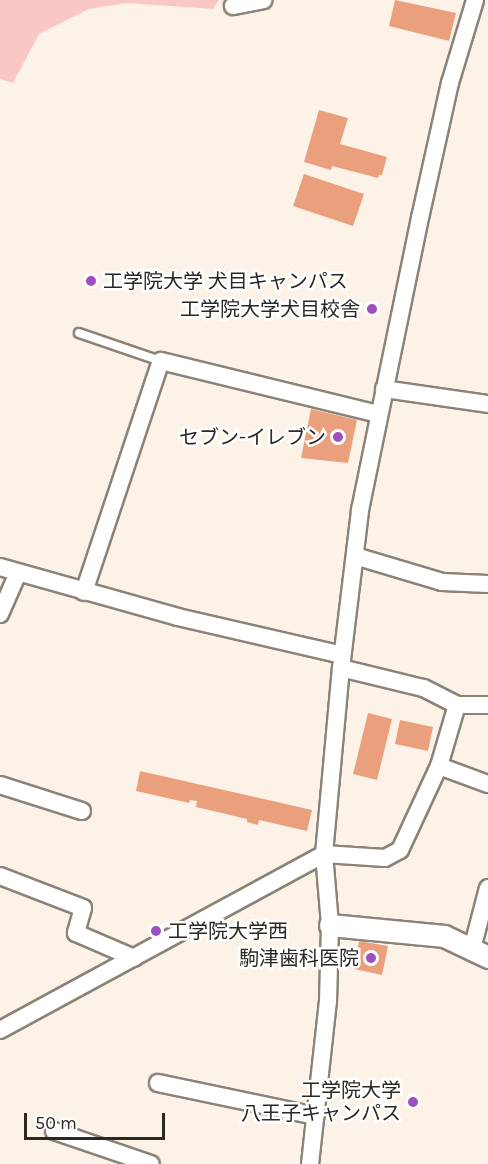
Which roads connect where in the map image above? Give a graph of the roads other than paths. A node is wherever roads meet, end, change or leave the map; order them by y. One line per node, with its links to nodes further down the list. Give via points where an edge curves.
1 (263, 0): 3 (street)
2 (474, 0): 6 (street, via 450,83)
3 (233, 6)
4 (79, 333): 5 (lane)
5 (161, 361): 8 (street); 13 (street)
6 (384, 389): 7 (street); 8 (street)
7 (488, 404)
8 (378, 414): 9 (street)
9 (355, 556): 12 (street, via 442,582); 15 (street)
10 (0, 567): 11 (street)
11 (18, 573): 13 (street); 14 (street)
12 (488, 584)
13 (84, 592): 15 (street)
14 (0, 614)
15 (342, 661): 16 (street, via 423,688); 22 (street)
16 (457, 705): 17 (street); 18 (street)
17 (488, 705)
18 (440, 766): 19 (street); 22 (street, via 400,850 385,858)
19 (488, 784)
20 (0, 785): 21 (street)
21 (82, 811)
22 (324, 854): 25 (street); 27 (street)
23 (0, 876): 27 (street, via 83,908 76,933)
24 (488, 888): 26 (street)
25 (330, 925): 26 (street, via 444,936); 30 (street, via 328,1002)
26 (480, 953)
27 (134, 958): 28 (street)
28 (0, 1030)
29 (158, 1083): 30 (street)
30 (316, 1116): 33 (street)
31 (54, 1131): 32 (street)
32 (151, 1164)
33 (310, 1164)

